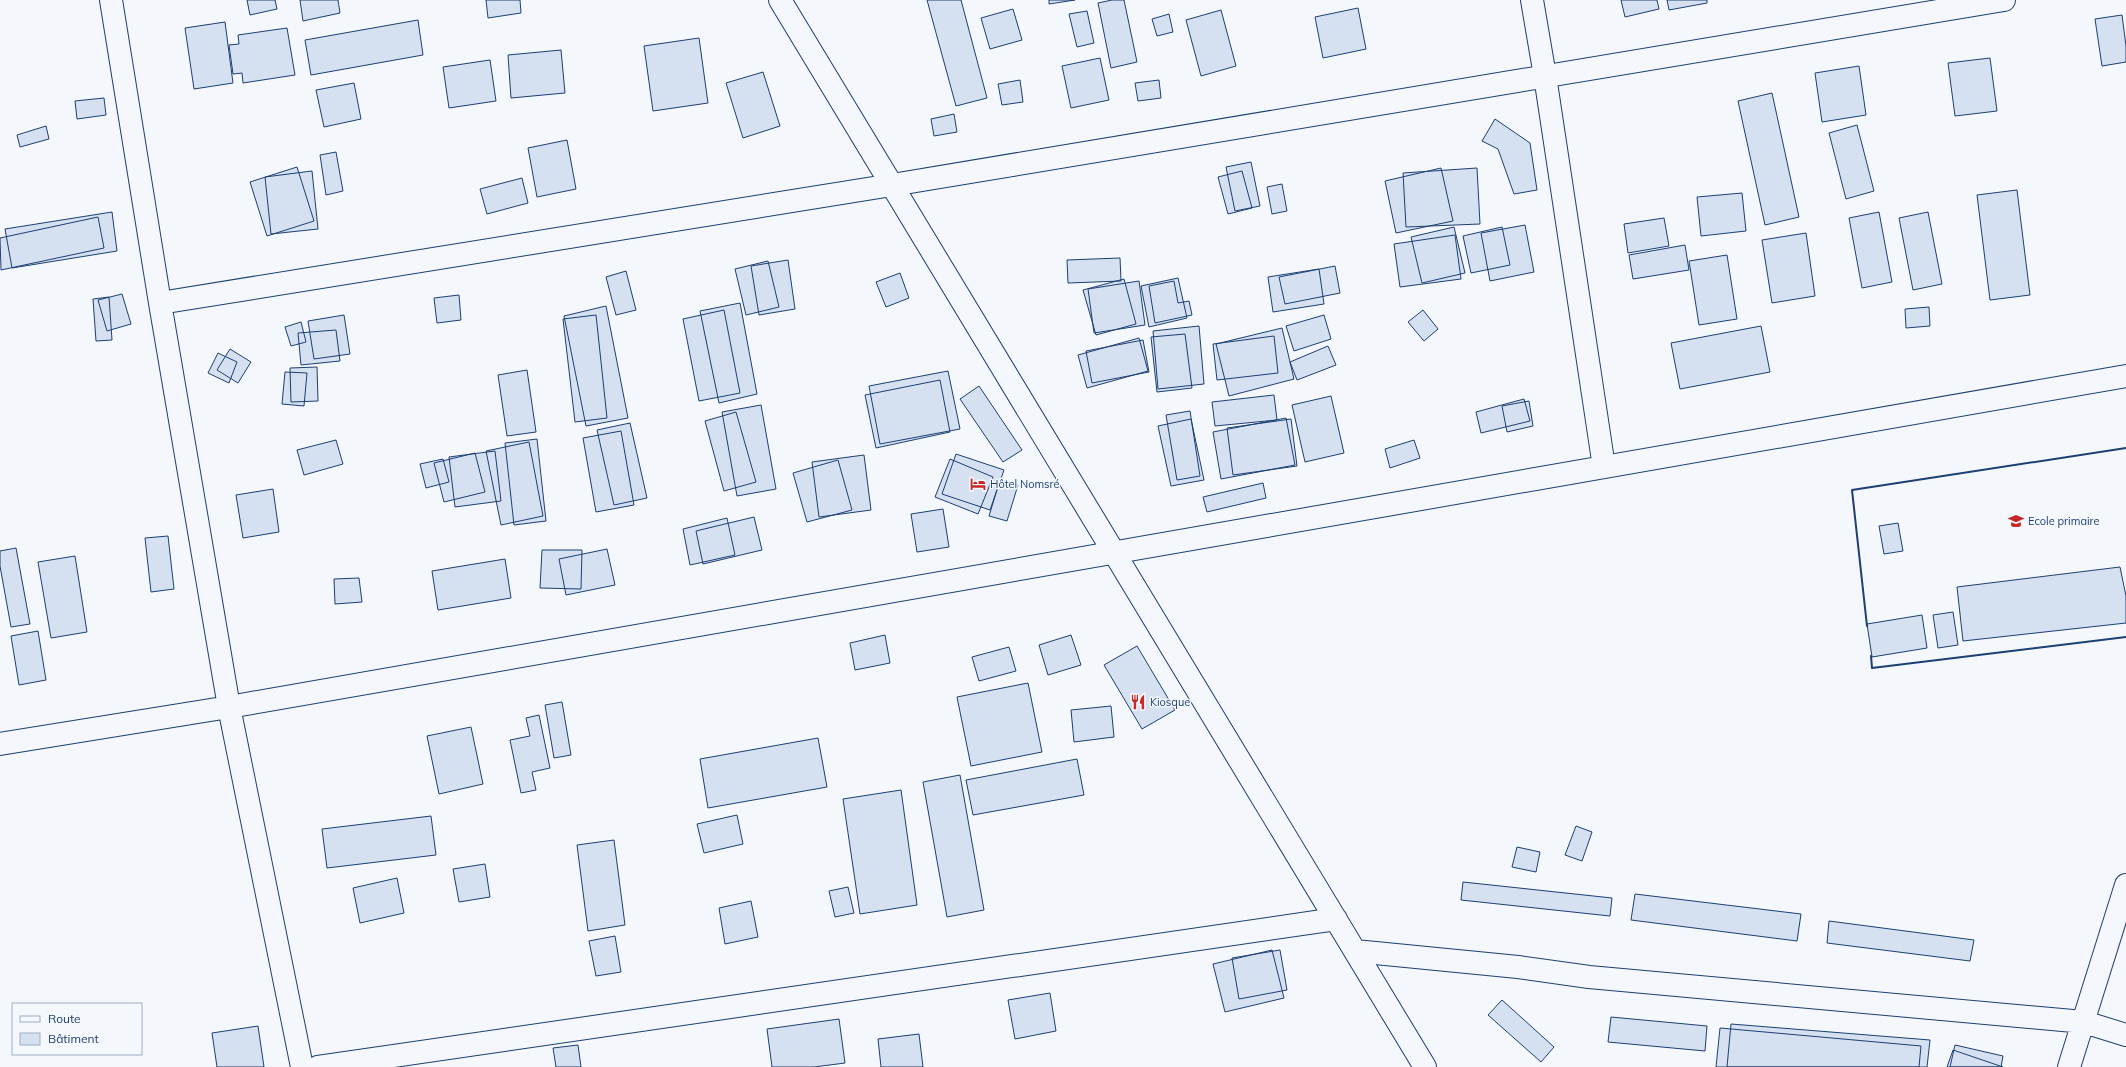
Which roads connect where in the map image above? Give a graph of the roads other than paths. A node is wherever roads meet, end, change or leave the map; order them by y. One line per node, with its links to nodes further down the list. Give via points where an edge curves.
1 (112, 0): 7 (street)
2 (780, 0): 6 (street)
3 (1532, 0): 5 (street)
4 (2004, 0): 5 (street)
5 (1546, 76): 6 (street); 9 (street)
6 (892, 185): 7 (street); 10 (street)
7 (160, 303): 11 (street)
8 (2126, 376): 9 (street)
9 (1604, 468): 10 (street)
10 (1115, 553): 11 (street); 14 (street)
11 (229, 707): 12 (street); 18 (street)
12 (0, 744)
13 (2126, 885): 16 (street)
14 (1336, 919): 15 (street); 19 (street)
15 (1355, 951): 16 (street, via 1518,966 1597,977); 20 (street)
16 (2084, 1022): 17 (street); 21 (street)
17 (2126, 1035)
18 (302, 1067)
19 (318, 1067)
20 (1425, 1067)
21 (2070, 1067)

